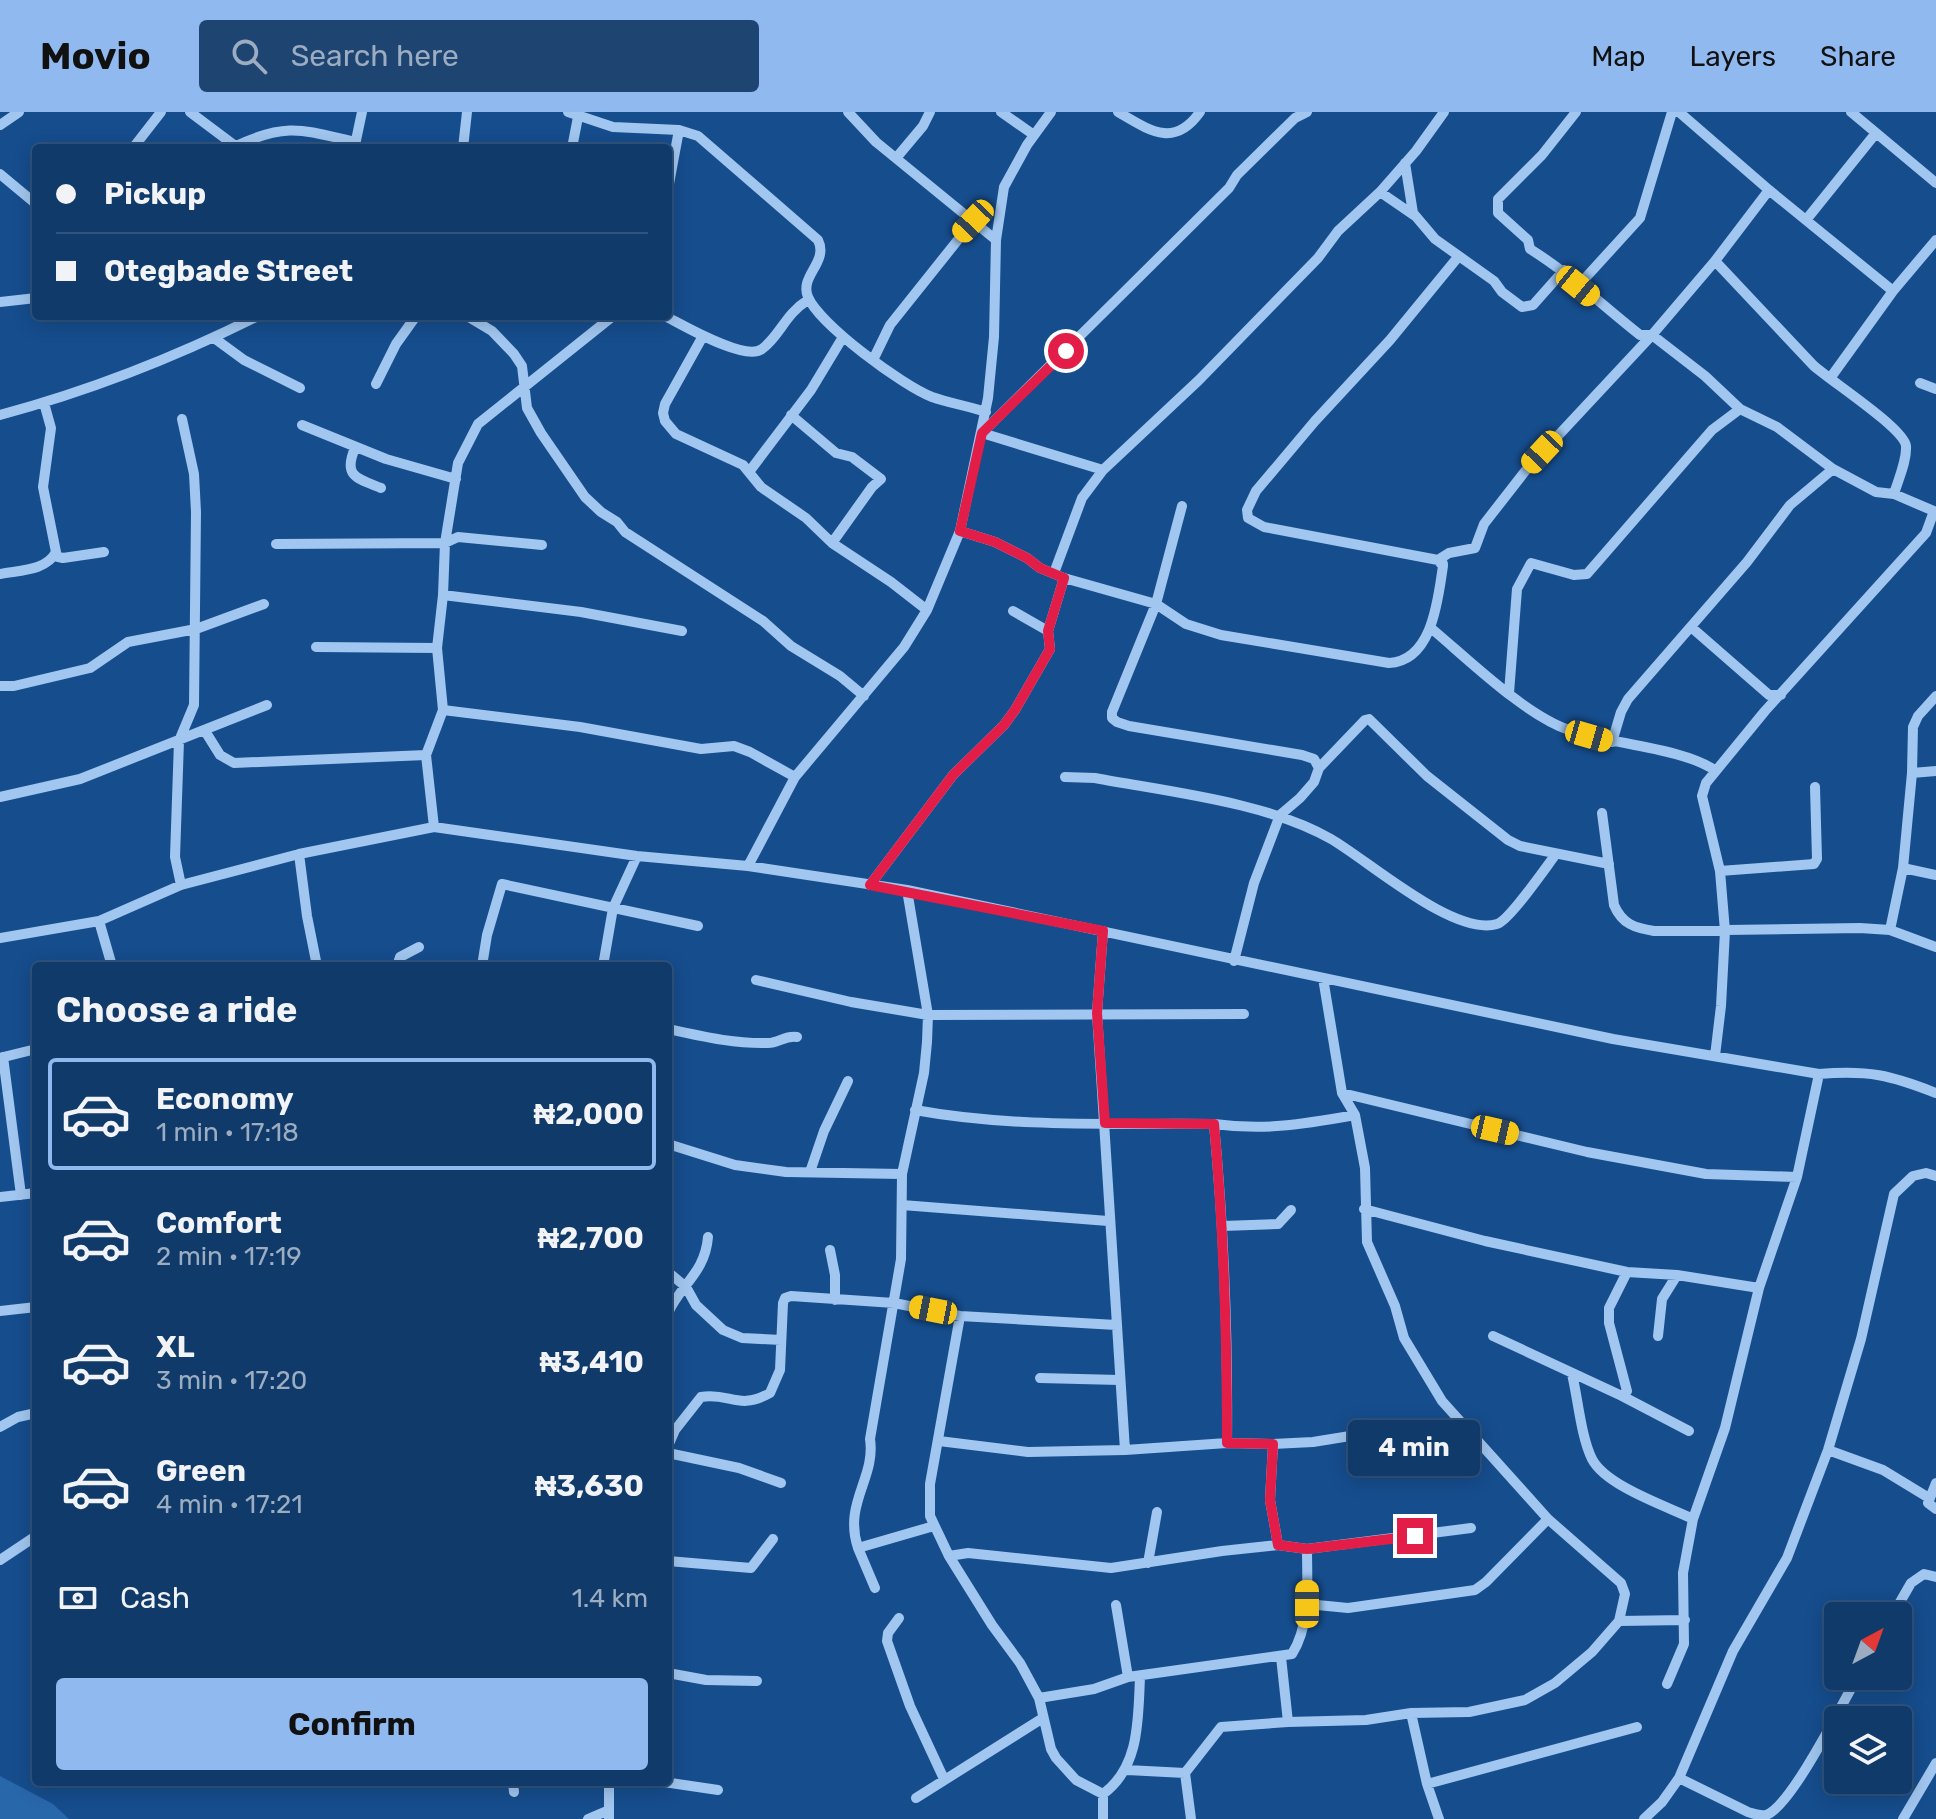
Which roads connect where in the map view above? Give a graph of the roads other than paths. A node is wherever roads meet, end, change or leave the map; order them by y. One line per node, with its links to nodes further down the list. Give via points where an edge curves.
1 (19, 112): 19 (street)
2 (161, 112): 23 (street)
3 (190, 112): 24 (street)
4 (362, 112): 27 (street)
5 (467, 112): 28 (street)
6 (848, 112): 30 (street)
7 (930, 112): 30 (street)
8 (1001, 112): 22 (street)
9 (1051, 112): 22 (street)
10 (1118, 112): 11 (street, via 1167,134 1186,127)
11 (1200, 112)
12 (1307, 112): 74 (street, via 1275,137 1150,269)
13 (1444, 112): 31 (street)
14 (1576, 112): 45 (street, via 1497,204 1498,213 1528,240 1530,249)
15 (1672, 112): 46 (street, via 1640,218)
16 (1679, 112): 35 (street)
17 (1851, 112): 21 (street)
18 (573, 115): 20 (street, via 625,128); 29 (street)
19 (0, 125)
20 (679, 130): 32 (street); 49 (street, via 698,136 818,240 822,248 807,282)
21 (1876, 133): 34 (street); 39 (street)
22 (1034, 135): 41 (street, via 1004,187)
23 (136, 144)
24 (233, 144)
25 (243, 144): 26 (street, via 295,128)
26 (351, 144)
27 (355, 144)
28 (463, 144)
29 (572, 144)
30 (897, 157): 40 (street)
31 (1405, 163): 36 (street); 38 (street, via 1410,203)
32 (672, 168)
33 (0, 174): 37 (street)
34 (1936, 183)
35 (1769, 190): 39 (street); 44 (street)
36 (1380, 192): 38 (street); 77 (street, via 1199,380)
37 (32, 201)
38 (1420, 220): 43 (street)
39 (1806, 220): 47 (street)
40 (973, 221): 41 (street); 60 (street, via 890,325)
41 (996, 240): 69 (street)
42 (1936, 240): 47 (street)
43 (1458, 257): 45 (street, via 1525,308); 91 (street, via 1256,491 1247,510 1248,518 1264,527 1432,557)
44 (1715, 261): 56 (street); 61 (street, via 1777,330)
45 (1564, 270): 46 (street)
46 (1578, 286): 56 (street, via 1640,335)
47 (1893, 291): 61 (street)
48 (32, 298): 50 (street)
49 (808, 300): 57 (street, via 758,352 743,352); 58 (street)
50 (0, 302)
51 (250, 320): 59 (street)
52 (413, 320): 63 (street)
53 (474, 320): 64 (street, via 514,354 522,366)
54 (608, 320): 64 (street)
55 (672, 320): 57 (street)
56 (1652, 335): 68 (street); 91 (street, via 1526,470 1484,524 1475,548 1445,554)
57 (703, 336): 78 (street, via 665,404 665,421 689,442 732,459)
58 (843, 337): 60 (street); 71 (street)
59 (214, 338): 65 (street); 67 (street)
60 (873, 360): 69 (street, via 930,396)
61 (1831, 377): 81 (street, via 1904,440 1905,457)
62 (1920, 383): 66 (street)
63 (376, 384)
64 (524, 387): 79 (street, via 478,424 458,463); 109 (street, via 527,408 541,433 601,512)
65 (300, 388)
66 (1936, 389)
67 (44, 403): 70 (street); 90 (street, via 51,428 43,487)
68 (1740, 409): 76 (street, via 1777,427); 107 (street, via 1712,430 1587,574 1531,563 1517,589)
69 (986, 412): 74 (street)
70 (0, 415)
71 (791, 415): 78 (street); 86 (street, via 836,453 852,457 881,479)
72 (182, 419): 100 (street, via 194,474)
73 (302, 425): 75 (street)
74 (982, 433): 77 (street); 84 (street)
75 (355, 448): 79 (street); 80 (street, via 349,469)
76 (1833, 469): 81 (street, via 1876,492); 99 (street, via 1790,505)
77 (1103, 470): 93 (street, via 1082,498)
78 (749, 472): 86 (street)
79 (456, 479): 85 (street)
80 (381, 488)
81 (1894, 494): 83 (street)
82 (1182, 506): 96 (street)
83 (1935, 512): 108 (street, via 1926,533)
84 (960, 531): 93 (street, via 995,542); 97 (street)
85 (445, 543): 87 (street); 88 (street, via 458,537); 94 (street)
86 (832, 543): 97 (street)
87 (276, 544)
88 (542, 545)
89 (104, 552): 90 (street)
90 (54, 556): 92 (street, via 42,566)
91 (1443, 566): 101 (street)
92 (0, 574)
93 (1059, 576): 96 (street); 103 (street)
94 (443, 595): 102 (street); 105 (street)
95 (264, 604): 100 (street)
96 (1156, 604): 101 (street, via 1186,624 1221,635 1389,663 1407,658); 117 (street, via 1112,718 1129,726 1302,755 1314,759)
97 (927, 610): 109 (street)
98 (1013, 611): 103 (street)
99 (1691, 627): 108 (street, via 1769,695); 115 (street, via 1628,699)
100 (196, 629): 106 (street, via 128,642 90,668); 114 (street, via 194,705)
101 (1432, 629): 107 (street)
102 (682, 631)
103 (1048, 631): 137 (street, via 1050,649 1015,710 953,775)
104 (316, 647): 105 (street)
105 (437, 648): 112 (street)
106 (0, 686)
107 (1509, 693): 115 (street, via 1566,730)
108 (1781, 695): 118 (street)
109 (864, 696): 121 (street)
110 (1936, 696): 120 (street, via 1913,727)
111 (267, 705): 113 (street)
112 (443, 710): 116 (street); 121 (street, via 701,749 734,746)
113 (205, 731): 114 (street); 116 (street, via 220,755 234,763)
114 (179, 741): 124 (street, via 80,779); 136 (street, via 175,857)
115 (1612, 742): 118 (street, via 1695,759)
116 (426, 755): 127 (street)
117 (1319, 768): 126 (street, via 1314,782); 129 (street, via 1369,719 1427,776 1496,831 1520,846)
118 (1716, 771): 134 (street, via 1702,796)
119 (1936, 771): 120 (street)
120 (1912, 773): 133 (street)
121 (795, 777): 132 (street)
122 (1065, 777): 126 (street, via 1095,778)
123 (1815, 787): 134 (street, via 1814,864)
124 (0, 797)
125 (1602, 813): 131 (street)
126 (1280, 815): 129 (street, via 1331,839 1432,906 1458,920 1486,926 1505,920); 148 (street, via 1254,883)
127 (434, 827): 128 (street); 130 (street)
128 (299, 854): 136 (street); 150 (street)
129 (1556, 854): 131 (street)
130 (637, 856): 132 (street); 139 (street)
131 (1609, 864): 144 (street, via 1614,905 1630,925 1654,931)
132 (748, 866): 137 (street)
133 (1903, 868): 135 (street); 142 (street)
134 (1720, 871): 144 (street)
135 (1936, 875)
136 (181, 885): 140 (street)
137 (870, 885): 138 (street)
138 (907, 890): 143 (street); 158 (street)
139 (613, 908): 141 (street); 152 (street, via 502,884); 153 (street)
140 (99, 921): 145 (street); 149 (street)
141 (698, 926)
142 (1890, 930): 144 (street); 147 (street)
143 (1103, 931): 148 (street); 156 (street)
144 (1725, 931): 162 (street)
145 (0, 938)
146 (419, 947): 151 (street)
147 (1936, 947)
148 (1234, 961): 154 (street)
149 (111, 962)
150 (316, 962)
151 (398, 962)
152 (483, 962)
153 (604, 962)
154 (1323, 978): 162 (street); 166 (street)
155 (756, 980): 158 (street)
156 (1097, 1013): 157 (street); 158 (street); 170 (street)
157 (1244, 1014)
158 (928, 1015): 168 (street)
159 (672, 1030): 160 (street, via 732,1043)
160 (797, 1037)
161 (32, 1050): 163 (street)
162 (1715, 1056): 164 (street)
163 (2, 1058): 178 (street)
164 (1819, 1074): 167 (street, via 1883,1075); 176 (street)
165 (848, 1081): 173 (street)
166 (1342, 1093): 169 (street); 176 (street, via 1587,1152 1706,1174)
167 (1936, 1093)
168 (915, 1110): 170 (street, via 992,1120); 174 (street)
169 (1355, 1115): 171 (street, via 1282,1127); 181 (street, via 1365,1168)
170 (1105, 1123): 171 (street); 183 (street)
171 (1214, 1124): 184 (street)
172 (672, 1145): 173 (street, via 735,1165)
173 (810, 1172): 174 (street)
174 (902, 1174): 180 (street)
175 (1936, 1176): 215 (street, via 1913,1176 1894,1194 1861,1339)
176 (1797, 1177): 191 (street)
177 (32, 1194): 178 (street)
178 (21, 1195): 179 (street)
179 (0, 1197)
180 (902, 1205): 183 (street); 193 (street)
181 (1364, 1209): 187 (street); 221 (street, via 1367,1242 1404,1338 1424,1372 1442,1401)
182 (1291, 1210): 184 (street, via 1278,1224)
183 (1108, 1221): 198 (street)
184 (1223, 1226): 212 (street)
185 (708, 1237): 190 (street, via 699,1269)
186 (830, 1250): 192 (street)
187 (1627, 1272): 189 (street); 205 (street, via 1609,1308 1627,1391)
188 (672, 1275): 190 (street)
189 (1677, 1275): 191 (street); 200 (street, via 1662,1299)
190 (686, 1287): 195 (street); 201 (street, via 696,1305 723,1330 742,1338)
191 (1759, 1288): 222 (street, via 1725,1428)
192 (835, 1300): 193 (street); 201 (street, via 785,1298)
193 (894, 1303): 197 (street); 228 (street, via 872,1452 853,1513)
194 (32, 1307): 196 (street)
195 (672, 1307)
196 (0, 1311)
197 (960, 1316): 198 (street); 211 (street)
198 (1116, 1325): 204 (street)
199 (1493, 1336): 202 (street)
200 (1658, 1336)
201 (781, 1340): 210 (street, via 780,1370 770,1393 745,1403 701,1397)
202 (1572, 1374): 205 (street); 222 (street, via 1596,1465 1609,1479)
203 (1040, 1378): 204 (street)
204 (1119, 1380): 214 (street)
205 (1622, 1396): 209 (street)
206 (32, 1414): 207 (street)
207 (0, 1427)
208 (1387, 1430): 213 (street)
209 (1689, 1431)
210 (672, 1437)
211 (939, 1441): 214 (street, via 1028,1452); 223 (street, via 929,1494)
212 (1227, 1443): 213 (street); 214 (street)
213 (1273, 1444): 227 (street, via 1270,1500)
214 (1125, 1450)
215 (1828, 1450): 219 (street, via 1883,1470 1929,1498); 257 (street, via 1787,1558 1733,1651)
216 (672, 1454): 217 (street)
217 (781, 1483)
218 (1936, 1483): 219 (street)
219 (1932, 1506)
220 (1157, 1512): 233 (street)
221 (1548, 1519): 237 (street, via 1475,1590 1348,1608); 241 (street, via 1621,1583 1625,1594)
222 (1693, 1519): 240 (street, via 1683,1573)
223 (934, 1526): 228 (street); 230 (street)
224 (1471, 1528): 229 (street)
225 (773, 1539): 232 (street, via 751,1568)
226 (32, 1544): 231 (street)
227 (1278, 1545): 229 (street); 233 (street)
228 (858, 1548): 235 (street)
229 (1307, 1549): 237 (street)
230 (949, 1556): 233 (street, via 968,1553 1111,1568); 249 (street)
231 (0, 1560)
232 (672, 1561)
233 (1148, 1563)
234 (1936, 1577): 236 (street, via 1917,1577)
235 (875, 1588)
236 (1901, 1602)
237 (1307, 1604): 242 (street, via 1297,1646)
238 (1116, 1605): 244 (street)
239 (899, 1618): 258 (street, via 887,1641)
240 (1685, 1620): 241 (street); 247 (street, via 1682,1652)
241 (1619, 1621): 250 (street, via 1592,1652 1525,1700 1469,1712)
242 (1281, 1657): 245 (street); 252 (street)
243 (672, 1674): 246 (street)
244 (1128, 1677): 245 (street); 249 (street)
245 (1140, 1677): 255 (street, via 1138,1729)
246 (757, 1681)
247 (1667, 1684)
248 (1850, 1690): 257 (street, via 1804,1771 1766,1814 1748,1812)
249 (1039, 1698): 251 (street)
250 (1411, 1713): 252 (street); 260 (street)
251 (1043, 1718): 258 (street); 263 (street, via 1056,1758 1076,1780)
252 (1288, 1722): 256 (street, via 1221,1727)
253 (1637, 1727): 260 (street)
254 (1936, 1763): 271 (street)
255 (1127, 1770): 256 (street); 263 (street)
256 (1185, 1773): 268 (street)
257 (1679, 1778): 270 (street)
258 (944, 1779): 264 (street)
259 (672, 1783): 262 (street)
260 (1427, 1784): 269 (street)
261 (609, 1786): 265 (street)
262 (718, 1790)
263 (1103, 1794): 267 (street)
264 (916, 1798)
265 (609, 1814): 266 (street)
266 (588, 1819)
267 (1103, 1819)
268 (1191, 1819)
269 (1439, 1819)
270 (1644, 1819)
271 (1903, 1819)

